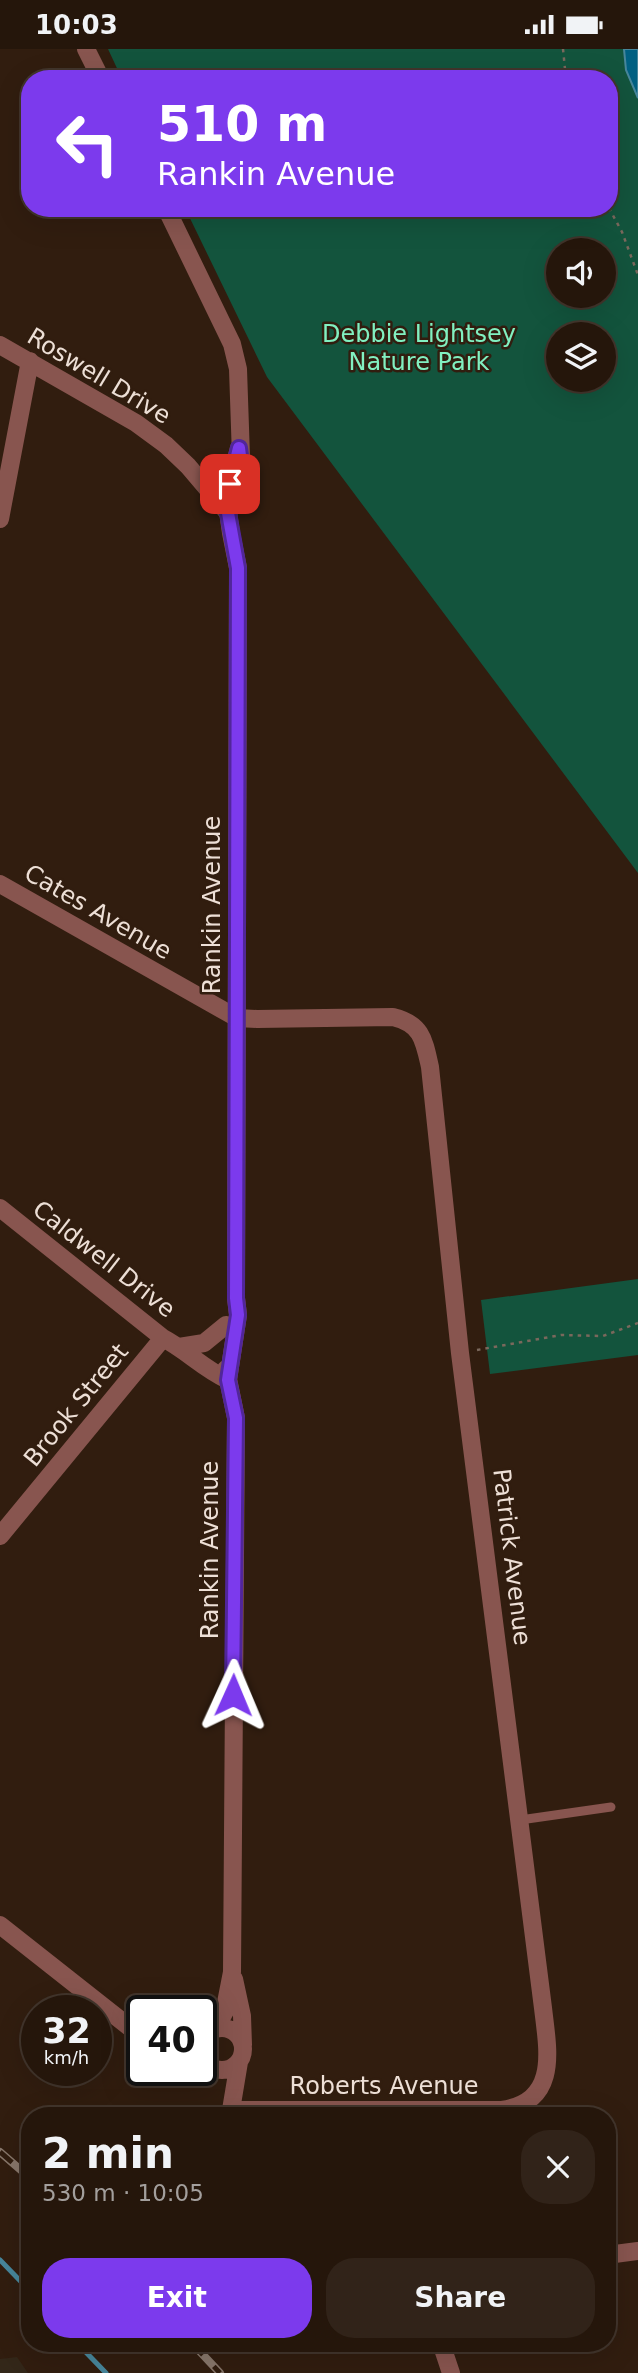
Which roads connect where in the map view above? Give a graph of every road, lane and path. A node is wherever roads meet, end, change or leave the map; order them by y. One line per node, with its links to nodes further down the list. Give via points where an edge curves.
1 (86, 49): 3 (street)
2 (563, 49): 4 (path)
3 (96, 70)
4 (565, 70)
5 (170, 217): 10 (street, Rankin Avenue, via 232,344 238,369 239,448 226,497)
6 (614, 217): 7 (path)
7 (638, 275)
8 (0, 345): 9 (street, Roswell Drive)
9 (30, 361): 10 (street, Roswell Drive, via 166,445); 11 (street)
10 (228, 513): 13 (street, Rankin Avenue, via 238,568)
11 (0, 519)
12 (0, 884): 13 (street, Cates Avenue)
13 (237, 1018): 14 (street, Cates Avenue, via 393,1017); 16 (street, Rankin Avenue)
14 (413, 1024): 20 (street, Patrick Avenue, via 424,1041 430,1067)
15 (0, 1208): 19 (street, Caldwell Drive)
16 (236, 1298): 18 (street, Rankin Avenue); 21 (street, Rankin Avenue, via 238,1315)
17 (638, 1323): 20 (path, via 603,1336 561,1335)
18 (226, 1325): 19 (street, Caldwell Drive, via 204,1343); 21 (street, Rankin Avenue, via 223,1351)
19 (171, 1342): 21 (street, Caldwell Drive); 22 (street, Brook Street)
20 (460, 1353): 24 (street, Patrick Avenue)
21 (228, 1380): 26 (street, Rankin Avenue, via 236,1418)
22 (0, 1536)
23 (611, 1807): 24 (lane)
24 (520, 1820): 33 (street, Patrick Avenue, via 548,2047 548,2067)
25 (0, 1925): 28 (street)
26 (233, 1972): 27 (street, Rankin Avenue, via 224,2013); 30 (street, Rankin Avenue, via 242,2016)
27 (217, 2023)
28 (126, 2024)
29 (217, 2034): 30 (street, via 230,2030 241,2039)
30 (241, 2054): 31 (street, via 230,2069); 35 (street, Rankin Avenue)
31 (217, 2068)
32 (217, 2085): 34 (street)
33 (534, 2098): 36 (street, Roberts Avenue)
34 (227, 2107)
35 (231, 2107)
36 (518, 2107)
37 (638, 2251): 38 (street)
38 (616, 2254)
39 (444, 2352): 40 (street)
40 (451, 2373)

